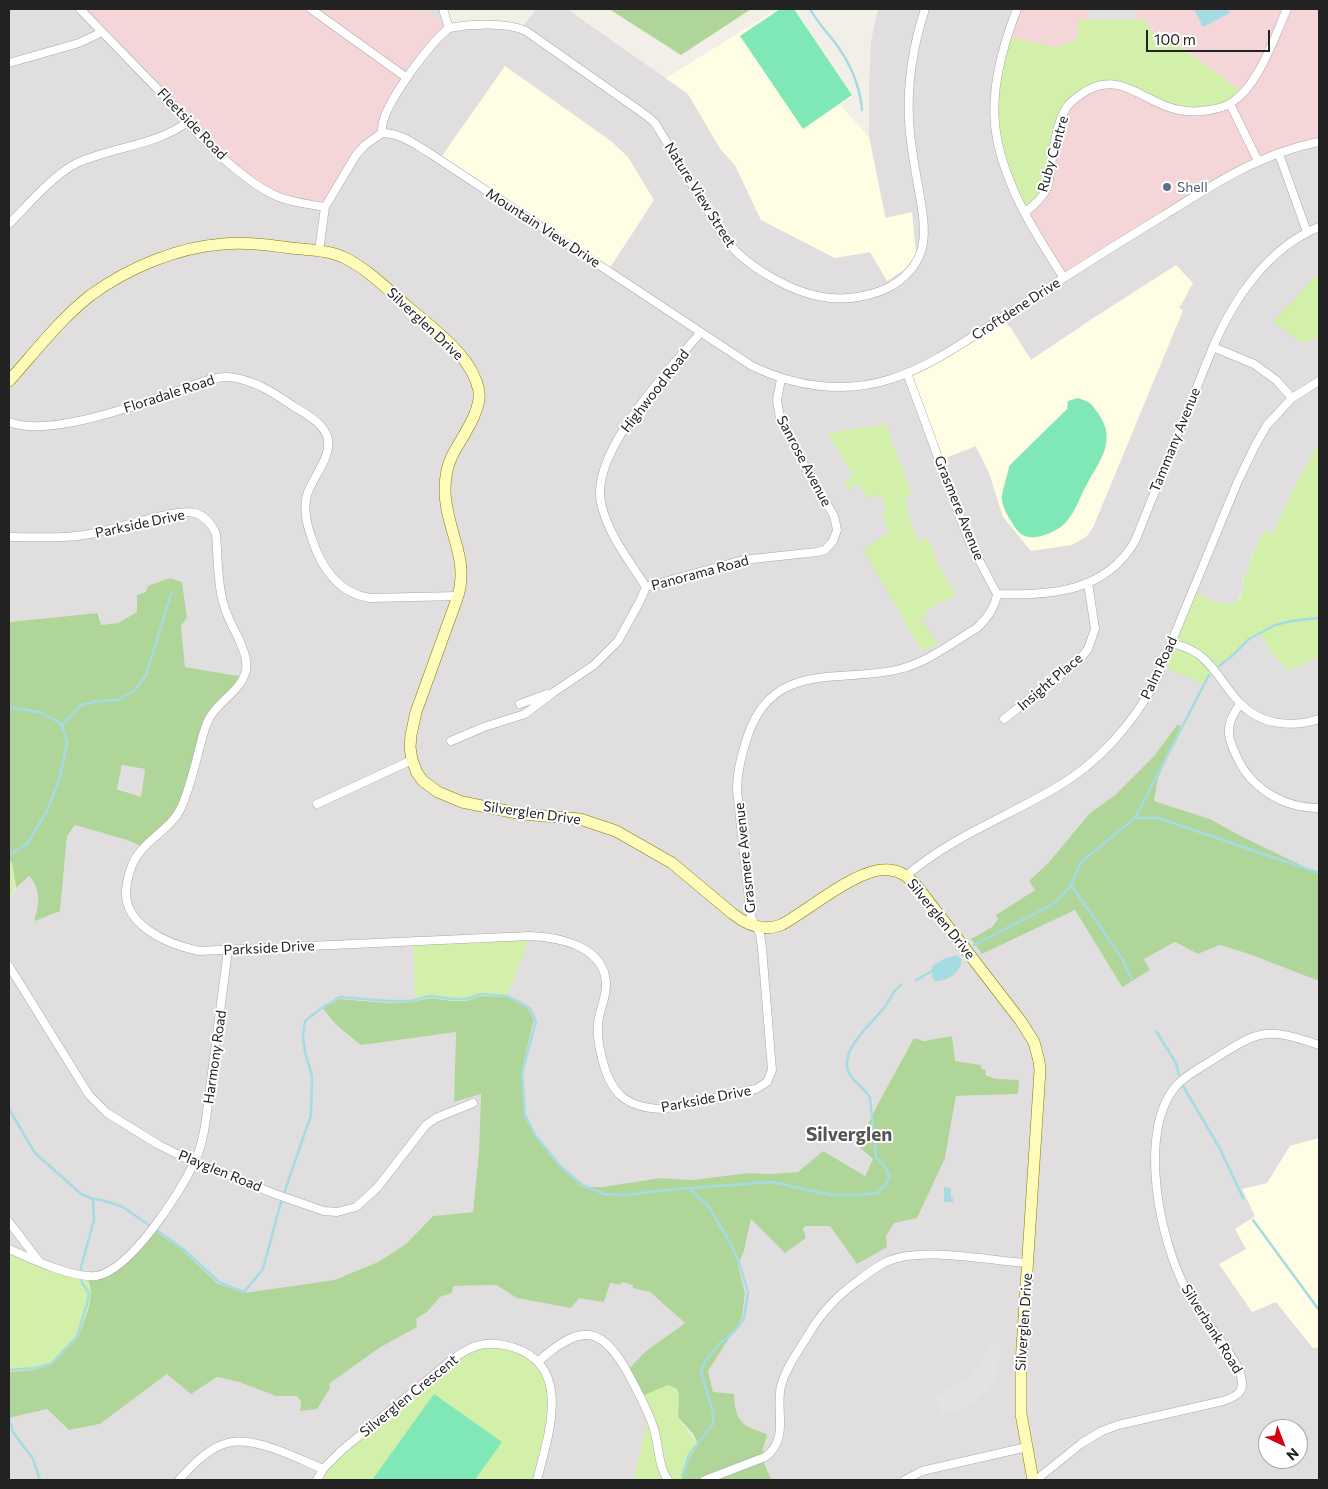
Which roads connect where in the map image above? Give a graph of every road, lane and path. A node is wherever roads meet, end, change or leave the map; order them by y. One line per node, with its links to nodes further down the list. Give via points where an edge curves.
1 (80, 9): 8 (street, Fleetside Road)
2 (311, 9): 10 (street)
3 (443, 9): 7 (street)
4 (924, 9): 7 (street, Nature View Street, via 908,86 911,145 924,219 924,245 919,259 901,280 884,290 836,299 816,297 786,286 735,252 659,128 647,116 521,29 503,26)
5 (1017, 9): 18 (street, via 1001,57 995,124 1006,169)
6 (1287, 9): 11 (street, via 1257,73)
7 (449, 28): 10 (street)
8 (102, 32): 9 (street, via 79,43); 12 (street, Fleetside Road)
9 (9, 63)
10 (407, 78): 13 (street, via 383,120)
11 (1230, 104): 16 (street); 18 (street, Ruby Centre, via 1190,112 1165,106 1124,86 1111,84 1088,90 1067,108 1059,126 1048,186 1033,207)
12 (187, 122): 17 (street, Fleetside Road, via 249,180 266,191 300,204); 19 (street, via 171,132 71,167)
13 (382, 133): 17 (street, via 356,155); 24 (street, Mountain View Drive, via 407,139 428,152)
14 (1319, 142): 15 (street, Croftdene Drive)
15 (1279, 154): 16 (street, Croftdene Drive); 21 (street)
16 (1258, 161): 23 (street, Croftdene Drive, via 1191,198)
17 (325, 207): 22 (street)
18 (1025, 212): 23 (street)
19 (9, 224)
20 (1319, 227): 21 (street, Tammany Avenue)
21 (1307, 232): 25 (street, Tammany Avenue, via 1258,272 1238,298)
22 (319, 251): 28 (street, Silverglen Drive, via 222,244 190,250 142,266 112,281 78,306); 37 (street, Silverglen Drive, via 346,259 376,279 453,348 476,380 479,403 452,456 445,479 445,502 462,575)
23 (1064, 278): 26 (street, Croftdene Drive, via 943,355)
24 (700, 333): 27 (street, Croftdene Drive, via 752,366); 35 (street, Highwood Road, via 651,391 624,430 605,467 601,483 600,499 605,518)
25 (1212, 347): 30 (street, via 1254,364 1276,380); 34 (street, Tammany Avenue, via 1135,541 1120,561)
26 (907, 373): 27 (street, Croftdene Drive, via 877,383 843,387 815,386); 36 (street, Grasmere Avenue, via 969,541)
27 (781, 379): 33 (street, Sanrose Avenue, via 777,400 780,418 834,516 837,530)
28 (9, 381)
29 (1319, 381): 30 (street, Palm Road)
30 (1292, 398): 38 (street, Palm Road, via 1267,425 1256,444)
31 (9, 422): 37 (street, Floradale Road, via 28,426 72,422 131,408 226,377 263,387 309,416 326,434 328,448 308,492 305,510 308,529 321,564 334,580 362,597)
32 (9, 537): 50 (street, Parkside Drive, via 88,535 189,512 202,516 213,528 222,602 242,646 246,669 239,685 207,722 187,793 178,813 138,854 129,871 125,891 132,912 158,937 199,951)
33 (833, 541): 35 (street, Panorama Road, via 825,550 817,552 743,560)
34 (1088, 584): 36 (street, Tammany Avenue, via 1049,593); 42 (street, Insight Place, via 1095,629 1088,649 1066,671)
35 (646, 587): 39 (street, Panorama Road, via 612,648 594,665)
36 (997, 594): 49 (street, Grasmere Avenue, via 996,603 977,628 928,657 901,669 800,682 777,694 759,712 739,761 737,777 751,917)
37 (458, 596): 45 (street, Silverglen Drive, via 416,712 410,735)
38 (1172, 643): 41 (street, via 1203,657); 48 (street, Palm Road, via 1148,697 1099,756 1058,787 957,840)
39 (554, 692): 40 (street, Panorama Road); 44 (street, Panorama Road, via 525,714 484,726)
40 (520, 704)
41 (1240, 704): 43 (street, via 1254,715 1278,723); 47 (street, via 1229,730 1231,744 1250,779 1283,802)
42 (1004, 719)
43 (1319, 719)
44 (451, 741)
45 (412, 760): 46 (street); 49 (street, Silverglen Drive, via 423,781 451,798 513,812 580,819 616,831 665,858 744,922)
46 (318, 804)
47 (1319, 808)
48 (906, 876): 49 (street, Silverglen Drive, via 881,869 866,873 781,925); 58 (street, Silverglen Drive, via 1020,1020 1037,1051 1039,1084)
49 (755, 927): 50 (street, Parkside Drive, via 760,934 762,948 772,1061 767,1082 756,1089 662,1109 638,1106 628,1101 609,1082 597,1032 606,991 604,974 591,955 570,942 530,936)
50 (228, 950): 54 (street, Harmony Road, via 205,1126)
51 (9, 966): 54 (street, Playglen Road, via 93,1100 118,1121)
52 (1319, 1045): 68 (street, Silverbank Road, via 1293,1036 1266,1033 1238,1043 1176,1085 1158,1124 1156,1183 1171,1254 1186,1290 1239,1369 1243,1383 1240,1392 1223,1401 1102,1431)
53 (473, 1103): 54 (street, Playglen Road, via 426,1125 377,1188 356,1207 337,1212 324,1211 275,1194)
54 (195, 1162): 57 (street, Harmony Road, via 158,1221 116,1267 88,1276)
55 (9, 1222): 57 (street)
56 (9, 1249): 57 (street)
57 (39, 1261)
58 (1028, 1263): 60 (street, Silverglen Drive, via 1020,1394); 66 (street, via 918,1254 888,1261 870,1272 831,1302 786,1373 781,1387 779,1439 772,1452)
59 (539, 1361): 61 (street, Silverglen Crescent, via 509,1346 492,1343 471,1347 380,1418); 64 (street, via 550,1390 552,1410); 65 (street, via 564,1342 580,1335 594,1335 606,1342 617,1355 646,1409)
60 (1027, 1447): 67 (street, via 922,1471); 68 (street, Silverglen Drive)
61 (323, 1469): 62 (street, via 256,1444 238,1441 212,1450); 63 (street)
62 (179, 1480)
63 (318, 1480)
64 (537, 1480)
65 (668, 1480)
66 (705, 1480)
67 (906, 1480)
68 (1034, 1480)

